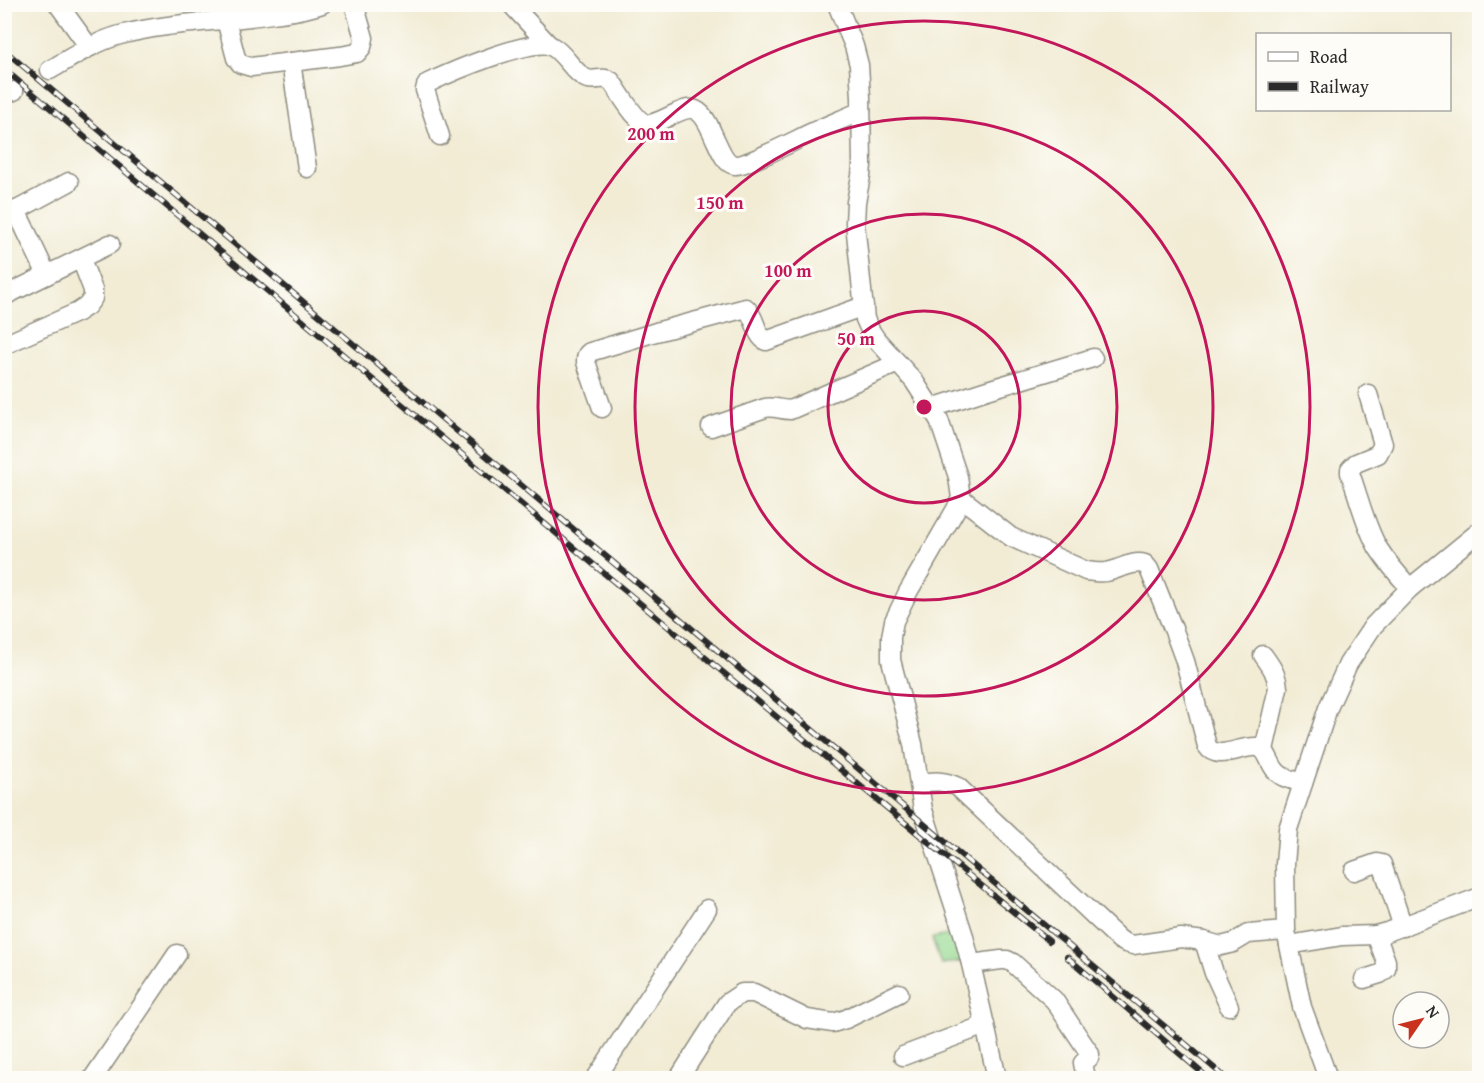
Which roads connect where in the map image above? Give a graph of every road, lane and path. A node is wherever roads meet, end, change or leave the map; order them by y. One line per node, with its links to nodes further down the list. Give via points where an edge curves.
1 (58, 4): 8 (street)
2 (322, 4): 6 (street)
3 (354, 4): 9 (street, via 364,38 357,53)
4 (512, 4): 7 (street)
5 (837, 4): 11 (street, via 859,66)
6 (226, 20): 8 (street, via 119,35); 9 (street, via 241,64 251,67)
7 (549, 45): 11 (street, via 581,76 611,81 641,122 652,123 692,109 699,113 723,156 735,165); 12 (street, via 512,51 428,83 425,90)
8 (89, 47): 10 (street)
9 (291, 62): 13 (street)
10 (50, 70)
11 (861, 111): 20 (street, via 862,165 855,223)
12 (440, 136)
13 (307, 168)
14 (69, 182): 15 (street)
15 (10, 214): 18 (street)
16 (110, 244): 17 (street)
17 (81, 259): 18 (street); 21 (street, via 93,290 87,306)
18 (47, 275): 19 (street)
19 (4, 296)
20 (864, 306): 23 (street, via 870,330); 25 (street, via 766,341 746,309 590,352 586,362)
21 (4, 345)
22 (1093, 358): 26 (street)
23 (898, 363): 26 (street); 27 (street, via 790,410 771,406)
24 (1368, 394): 30 (street, via 1383,444 1378,454 1356,463 1350,473 1377,546)
25 (602, 408)
26 (932, 408): 28 (street, via 958,477)
27 (711, 427)
28 (961, 498): 32 (street, via 1011,537 1086,571 1107,572 1138,562 1145,564 1182,651 1207,746 1215,753 1254,747); 33 (street, via 908,592 891,637 891,660)
29 (1479, 531): 30 (street)
30 (1410, 588): 34 (street, via 1373,627 1348,664 1328,708)
31 (1263, 655): 32 (street, via 1273,668 1278,687)
32 (1264, 750): 34 (street, via 1276,772)
33 (920, 783): 41 (street, via 942,781 958,787 1120,940 1133,945 1181,938); 43 (street, via 923,810)
34 (1304, 783): 40 (street, via 1288,829)
35 (1354, 872): 38 (street, via 1382,864)
36 (1479, 897): 38 (street)
37 (707, 909): 50 (street)
38 (1402, 927): 39 (street)
39 (1376, 935): 40 (street); 44 (street, via 1386,969)
40 (1288, 938): 41 (street, via 1248,934 1221,946); 54 (street, via 1302,1007)
41 (1204, 941): 46 (street)
42 (177, 954): 49 (street)
43 (972, 964): 47 (street); 53 (street, via 1007,960 1048,993 1090,1054 1083,1063)
44 (1364, 979)
45 (899, 993): 51 (street, via 833,1023 807,1019 754,993 741,993 727,1003)
46 (1229, 1006)
47 (985, 1024): 48 (street); 52 (street)
48 (903, 1056)
49 (93, 1078)
50 (596, 1078)
51 (679, 1078)
52 (997, 1078)
53 (1086, 1078)
54 (1328, 1078)

